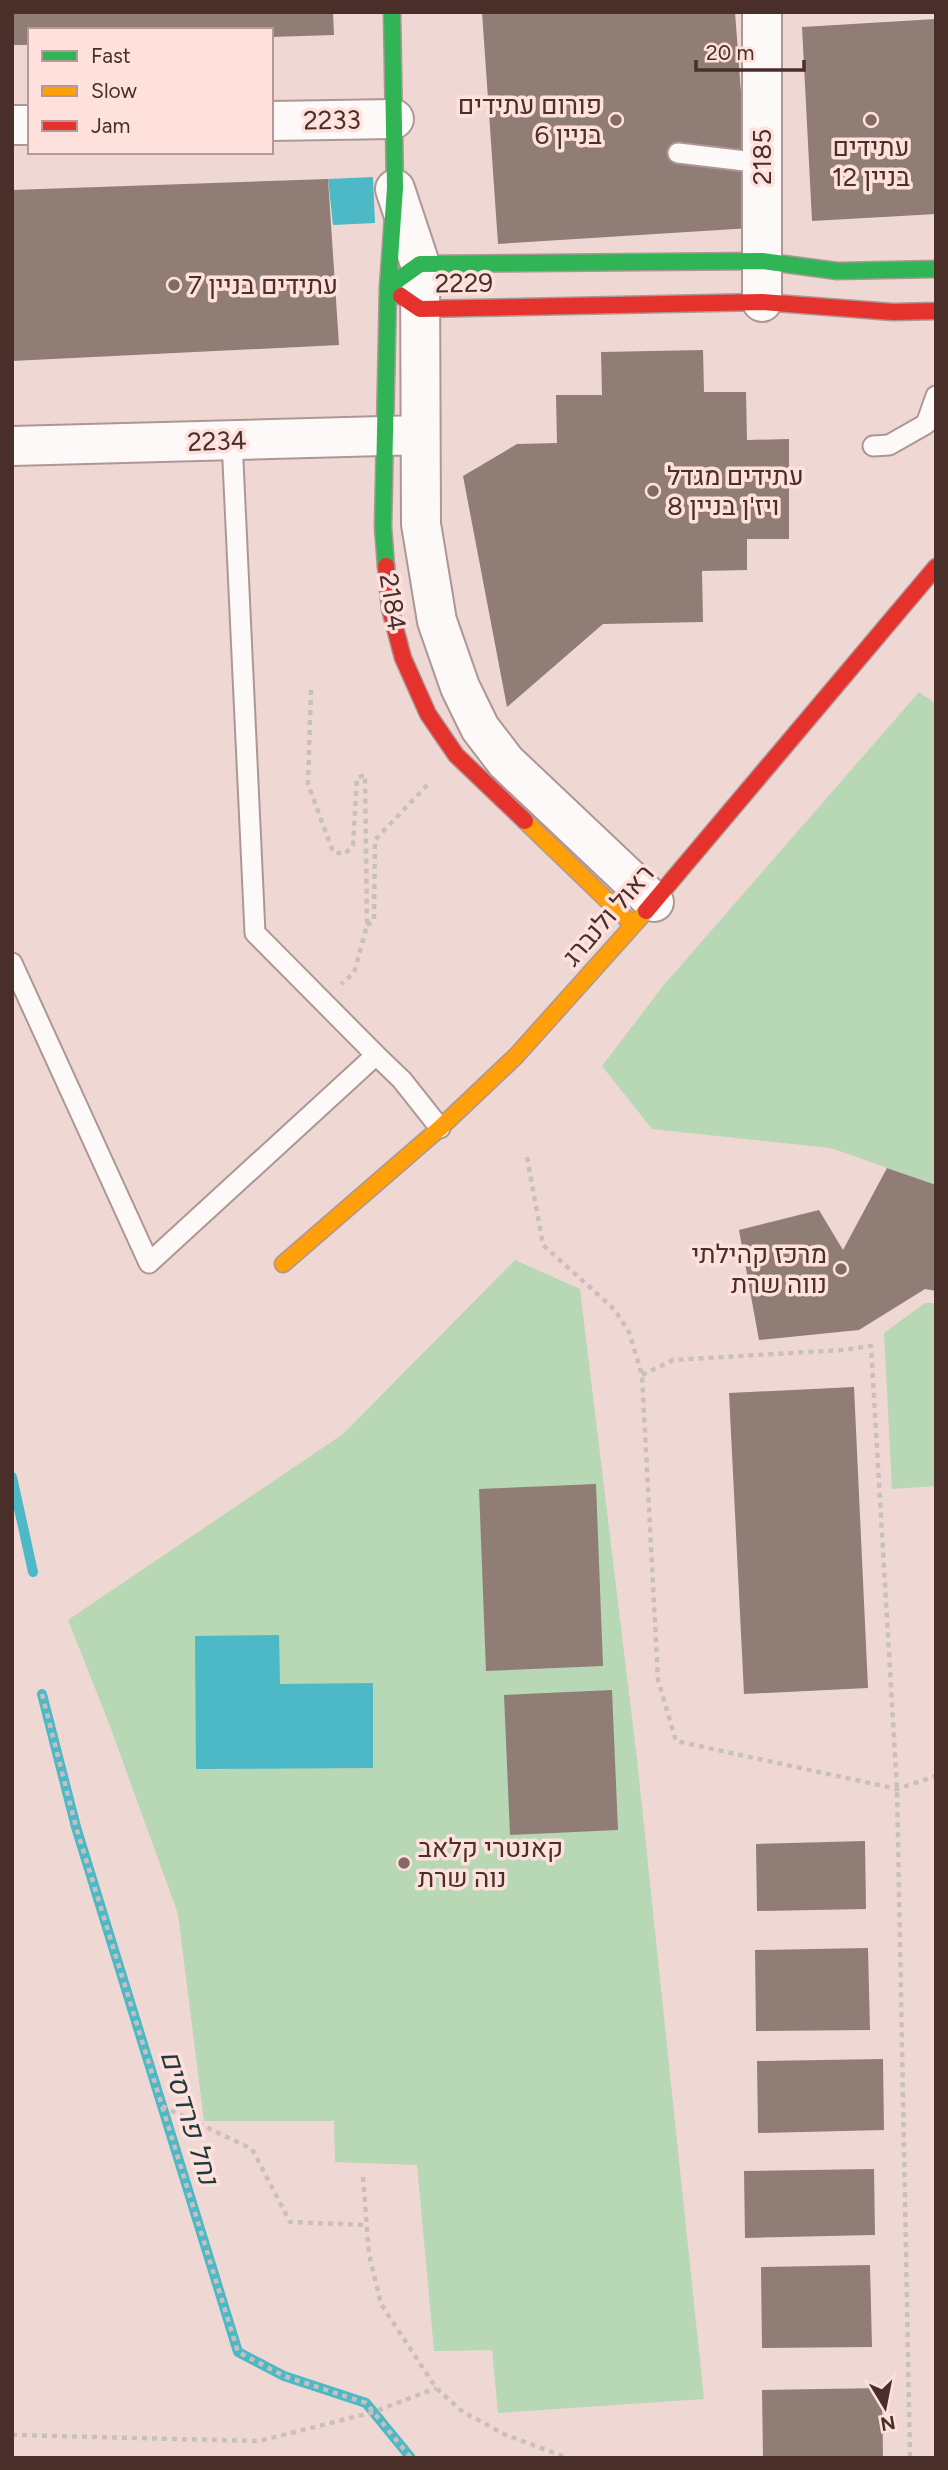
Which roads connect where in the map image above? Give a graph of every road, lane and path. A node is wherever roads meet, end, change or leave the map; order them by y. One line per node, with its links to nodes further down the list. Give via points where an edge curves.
1 (392, 12): 3 (street, 2184)
2 (762, 12): 6 (street, 2185)
3 (394, 119): 4 (street, 2233); 7 (street, 2184)
4 (273, 121)
5 (678, 153): 6 (lane)
6 (762, 163): 8 (street, 2185)
7 (395, 188): 9 (street, 2184); 11 (street, 2184)
8 (762, 261): 9 (street, 2229); 10 (street, 2229, via 837,271); 12 (street, 2185)
9 (420, 264): 11 (street, 2229); 13 (street, 2184)
10 (936, 269)
11 (388, 287): 13 (street, 2229); 16 (street, 2184)
12 (762, 302): 13 (street, 2229); 14 (street, 2229)
13 (420, 309): 16 (street, 2184)
14 (936, 311)
15 (936, 396): 19 (lane, via 926,424 889,446)
16 (403, 435): 17 (street, 2234); 22 (street, 2184, via 383,527 390,609 403,658 428,714); 23 (street, 2184, via 437,621 480,728)
17 (232, 440): 18 (street, 2234); 26 (lane, via 255,933)
18 (12, 446)
19 (873, 446)
20 (936, 567): 23 (street, ראול ולנברג)
21 (311, 690): 24 (path, via 308,784 333,852 345,855 353,845 356,778 365,775)
22 (456, 755): 23 (street, 2184); 24 (path, via 375,840 374,921)
23 (644, 913): 28 (street, ראול ולנברג, via 516,1056)
24 (367, 925): 26 (path, via 354,973)
25 (12, 963): 27 (lane, via 149,1263)
26 (323, 1001): 27 (lane)
27 (376, 1055): 28 (lane)
28 (440, 1128): 30 (street, ראול ולנברג)
29 (527, 1157): 31 (path, via 543,1245 614,1309 629,1332)
30 (283, 1264)
31 (642, 1375): 34 (path, via 659,1680 676,1741); 34 (path, via 673,1360 871,1346)
32 (42, 1694): 35 (path, via 76,1827)
33 (936, 1776): 34 (path)
34 (897, 1789): 43 (path)
35 (162, 2106): 37 (path, via 252,2149 290,2222); 39 (path, via 238,2353 284,2376 366,2403)
36 (363, 2177): 37 (path)
37 (366, 2225): 38 (path, via 381,2304)
38 (436, 2388): 39 (path); 42 (path, via 473,2418)
39 (374, 2412): 40 (path, via 259,2441); 41 (path)
40 (12, 2435)
41 (411, 2458)
42 (568, 2458)
43 (910, 2458)

